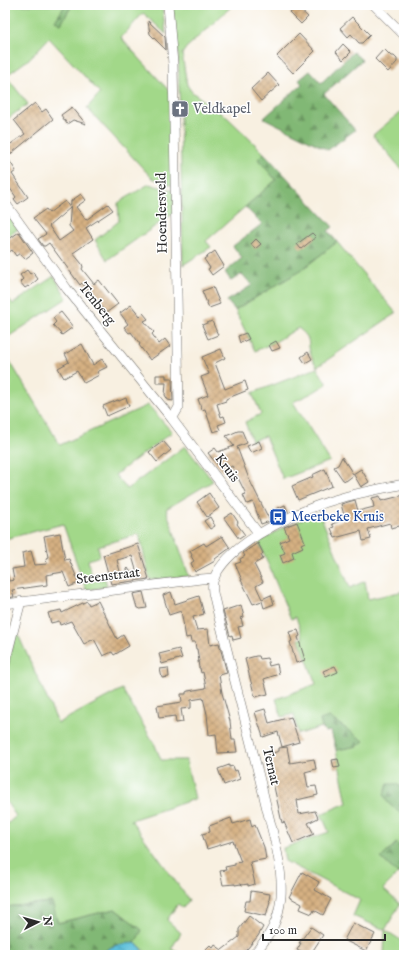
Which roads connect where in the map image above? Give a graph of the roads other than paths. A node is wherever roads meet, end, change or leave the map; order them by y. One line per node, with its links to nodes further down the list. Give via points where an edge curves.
1 (168, 5): 5 (street, Hoendersveld, via 173,64 179,407)
2 (374, 5): 3 (street)
3 (404, 35)
4 (5, 203): 5 (street, Tenberg, via 67,289)
5 (172, 419): 7 (street, Kruis)
6 (404, 484): 7 (street, via 328,502)
7 (259, 534): 8 (street, via 223,564)
8 (214, 578): 9 (street, Steenstraat); 12 (street, Ternat, via 212,590 254,756 280,875 281,895 273,929)
9 (21, 601): 10 (street, Steenstraat); 11 (street)
10 (5, 604)
11 (5, 663)
12 (253, 955)

